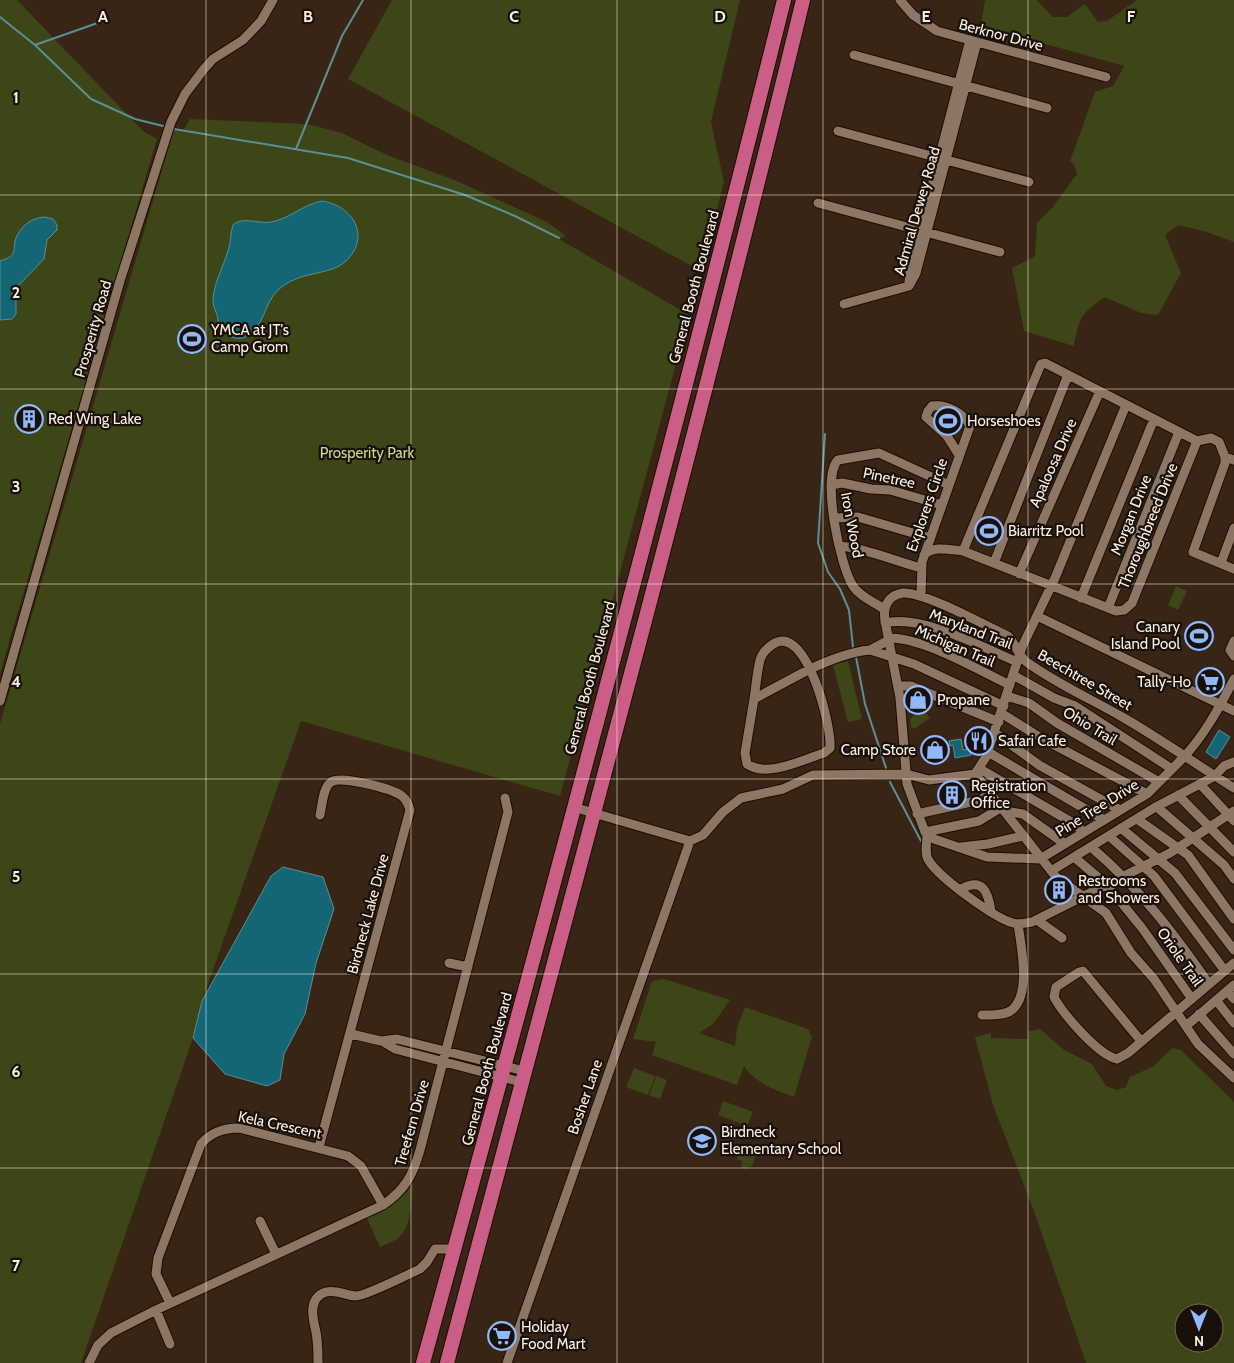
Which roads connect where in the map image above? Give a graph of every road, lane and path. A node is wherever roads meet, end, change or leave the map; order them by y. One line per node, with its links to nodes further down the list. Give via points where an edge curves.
1 (274, 0): 59 (street, Prosperity Road, via 244,40 213,60 204,70 185,94 171,122 120,281)
2 (784, 0): 78 (highway, General Booth Boulevard)
3 (803, 0): 82 (highway, via 744,245)
4 (900, 0): 5 (street, Berknor Drive, via 927,27)
5 (974, 41): 7 (street, Berknor Drive); 8 (street, Admiral Dewey Road)
6 (854, 55): 8 (street)
7 (1106, 77)
8 (962, 86): 9 (street); 11 (street, Admiral Dewey Road)
9 (1047, 108)
10 (838, 131): 11 (street)
11 (943, 158): 12 (street); 14 (street, Admiral Dewey Road)
12 (1029, 182)
13 (818, 203): 14 (street)
14 (924, 231): 15 (street); 16 (street, Admiral Dewey Road, via 910,270 909,286)
15 (1000, 252)
16 (844, 304)
17 (1068, 375): 18 (street); 32 (street, via 1041,364); 34 (street)
18 (1100, 391): 19 (street); 38 (street, Apaloosa Drive)
19 (1126, 405): 20 (street); 39 (street)
20 (1154, 419): 21 (street); 41 (street)
21 (1179, 432): 22 (street); 42 (street, Morgan Drive)
22 (1197, 441): 24 (street, via 1211,438 1219,442); 42 (street, Thoroughbreed Drive, via 1132,603 1124,610)
23 (960, 455): 23 (street, Explorers Circle, via 947,436 926,417 932,406 946,406 966,419 970,426); 26 (street, Explorers Circle)
24 (1230, 458): 35 (street, via 1225,463 1193,552)
25 (831, 485): 26 (street, Iron Wood, via 831,471 838,460 879,453); 27 (street, Pinetree, via 842,483 890,490); 28 (street, Iron Wood)
26 (948, 486): 27 (street, Explorers Circle)
27 (942, 505): 30 (street, Explorers Circle)
28 (834, 518): 30 (street, via 858,516); 31 (street, Iron Wood)
29 (1234, 528): 35 (street)
30 (930, 538): 33 (street, Explorers Circle)
31 (840, 546): 36 (street, via 865,550); 43 (street, Iron Wood, via 852,585)
32 (963, 551): 33 (street, Thoroughbreed Drive, via 934,550); 34 (street, Thoroughbreed Drive)
33 (924, 555): 36 (street, Explorers Circle)
34 (994, 563): 38 (street, Thoroughbreed Drive)
35 (1221, 563): 37 (street)
36 (921, 568): 40 (street, Explorers Circle)
37 (1234, 569)
38 (1020, 574): 39 (street, Thoroughbreed Drive)
39 (1051, 587): 41 (street, Thoroughbreed Drive); 44 (street)
40 (921, 596): 43 (street, Beechtree Street, via 899,594 889,600); 50 (street, Beechtree Street, via 1008,636 1015,643)
41 (1081, 598): 42 (street, Thoroughbreed Drive)
42 (1108, 608)
43 (884, 609): 45 (street)
44 (1037, 616): 50 (street); 60 (street)
45 (885, 623): 46 (street); 50 (street, Maryland Trail, via 902,620 922,624)
46 (889, 639): 48 (street); 51 (street); 55 (street, Michigan Trail, via 901,638 925,646)
47 (1234, 641): 49 (street, via 1230,650)
48 (870, 650): 51 (street); 52 (street, via 835,658)
49 (1234, 656)
50 (1018, 658): 53 (street); 65 (street, Beechtree Street)
51 (894, 659): 56 (street); 62 (street, via 914,664)
52 (811, 669): 58 (street); 58 (street, via 802,652 788,642 768,647 760,659); 58 (street, via 831,742 824,753 766,770 754,769 747,764 745,753)
53 (1013, 675): 55 (street); 67 (street, via 1075,706)
54 (1234, 682): 60 (street, Pine Tree Drive)
55 (1010, 685): 57 (street)
56 (898, 686): 62 (street, via 911,686); 69 (street)
57 (1007, 696): 62 (street); 71 (street, Ohio Trail, via 1029,703 1057,723)
58 (754, 699)
59 (0, 700)
60 (1221, 704): 61 (street); 65 (street, Pine Tree Drive, via 1198,742)
61 (1234, 711)
62 (1001, 714): 63 (street); 75 (street)
63 (995, 733): 64 (street); 81 (street, via 1040,765)
64 (988, 752): 68 (street); 87 (street)
65 (1185, 756): 67 (street, Pine Tree Drive); 70 (street, Beechtree Street)
66 (1234, 762): 70 (street, via 1224,766)
67 (1172, 769): 71 (street, Pine Tree Drive)
68 (977, 772): 69 (street, via 929,780); 74 (street); 90 (street)
69 (906, 774): 83 (street); 95 (street, via 813,775 783,788 741,798 728,807 703,835)
70 (1215, 776): 72 (street); 73 (street, Beechtree Street)
71 (1159, 782): 75 (street, Pine Tree Drive)
72 (1200, 784): 76 (street); 85 (street)
73 (1234, 788)
74 (991, 794): 80 (street); 83 (street, via 980,800)
75 (1147, 794): 81 (street, Pine Tree Drive)
76 (1178, 796): 79 (street); 88 (street)
77 (505, 798): 119 (street, Treefern Drive, via 508,812)
78 (573, 807): 82 (street); 137 (highway, General Booth Boulevard)
79 (1157, 807): 86 (street); 94 (street)
80 (1004, 809): 91 (street, via 979,821); 92 (street); 96 (street, via 1023,814)
81 (1120, 810): 87 (street, Pine Tree Drive)
82 (596, 812): 95 (street); 138 (highway)
83 (917, 814): 91 (street)
84 (320, 815): 131 (street, Birdneck Lake Drive, via 327,786 344,779 400,794 408,802 410,810)
85 (1232, 815): 88 (street)
86 (1137, 818): 89 (street); 99 (street)
87 (1104, 820): 90 (street, Pine Tree Drive)
88 (1210, 826): 94 (street); 100 (street)
89 (1121, 828): 93 (street); 102 (street)
90 (1084, 832): 96 (street, Pine Tree Drive)
91 (926, 833): 98 (street); 109 (street, via 928,860)
92 (1023, 836): 98 (street); 103 (street)
93 (1109, 836): 97 (street); 104 (street)
94 (1193, 838): 99 (street); 107 (street, via 1224,865)
95 (690, 841): 152 (street, Bosher Lane)
96 (1065, 844): 103 (street, Pine Tree Drive)
97 (1091, 846): 101 (street); 106 (street)
98 (956, 848): 103 (street, via 988,857)
99 (1178, 848): 102 (street); 112 (street, via 1202,872)
100 (1234, 852)
101 (1074, 857): 105 (street); 108 (street, Oriole Trail)
102 (1160, 858): 104 (street); 116 (street)
103 (1040, 859): 105 (street)
104 (1144, 866): 106 (street); 120 (street, via 1180,908)
105 (1051, 871): 110 (street)
106 (1125, 876): 108 (street); 121 (street, via 1166,923)
107 (1234, 880)
108 (1107, 885): 110 (street); 123 (street, Oriole Trail)
109 (961, 889): 111 (street); 111 (street, via 975,884 984,888)
110 (1084, 897): 113 (street); 126 (street, via 1106,913 1131,953)
111 (991, 911): 114 (street)
112 (1234, 919)
113 (1037, 920): 114 (street); 115 (street)
114 (1018, 924): 128 (street, via 1023,968 1018,1001 1013,1010 1005,1014)
115 (1062, 938)
116 (1234, 950)
117 (449, 963): 119 (street)
118 (1234, 963): 120 (street)
119 (468, 967): 134 (street, Treefern Drive)
120 (1226, 971): 121 (street)
121 (1210, 984): 123 (street)
122 (1230, 988): 124 (street); 125 (street)
123 (1192, 999): 126 (street)
124 (1234, 999)
125 (1216, 1000): 127 (street); 129 (street)
126 (1177, 1012): 130 (street); 133 (street)
127 (1199, 1014): 130 (street); 135 (street)
128 (982, 1015)
129 (1234, 1023)
130 (1186, 1026): 139 (street, via 1198,1044)
131 (351, 1034): 132 (street); 140 (street, Birdneck Lake Drive)
132 (381, 1041): 134 (street, via 397,1040); 136 (street, via 395,1049)
133 (1141, 1041): 133 (street, via 1123,1057 1112,1058 1088,1039 1057,1003 1054,997 1056,986 1083,971)
134 (446, 1052): 136 (street, Treefern Drive); 137 (street)
135 (1234, 1054)
136 (444, 1061): 137 (street); 141 (street, Treefern Drive, via 412,1176 401,1192)
137 (504, 1071): 138 (street); 143 (highway, General Booth Boulevard)
138 (523, 1076): 151 (highway)
139 (1234, 1078)
140 (319, 1147): 141 (street, Kela Crescent, via 356,1160); 145 (street, Kela Crescent, via 239,1128 227,1128 206,1138 155,1267)
141 (383, 1204): 144 (street, Treefern Drive)
142 (260, 1221): 144 (street)
143 (454, 1249): 149 (street, via 435,1249 420,1269 358,1296 339,1291 325,1292 312,1306); 150 (highway, General Booth Boulevard)
144 (276, 1254): 145 (street, Treefern Drive)
145 (170, 1303): 146 (street, Treefern Drive)
146 (156, 1310): 147 (street); 148 (street, Treefern Drive, via 111,1333 98,1345)
147 (170, 1344)
148 (89, 1363)
149 (318, 1363)
150 (423, 1363)
151 (447, 1363)
152 (507, 1363)

